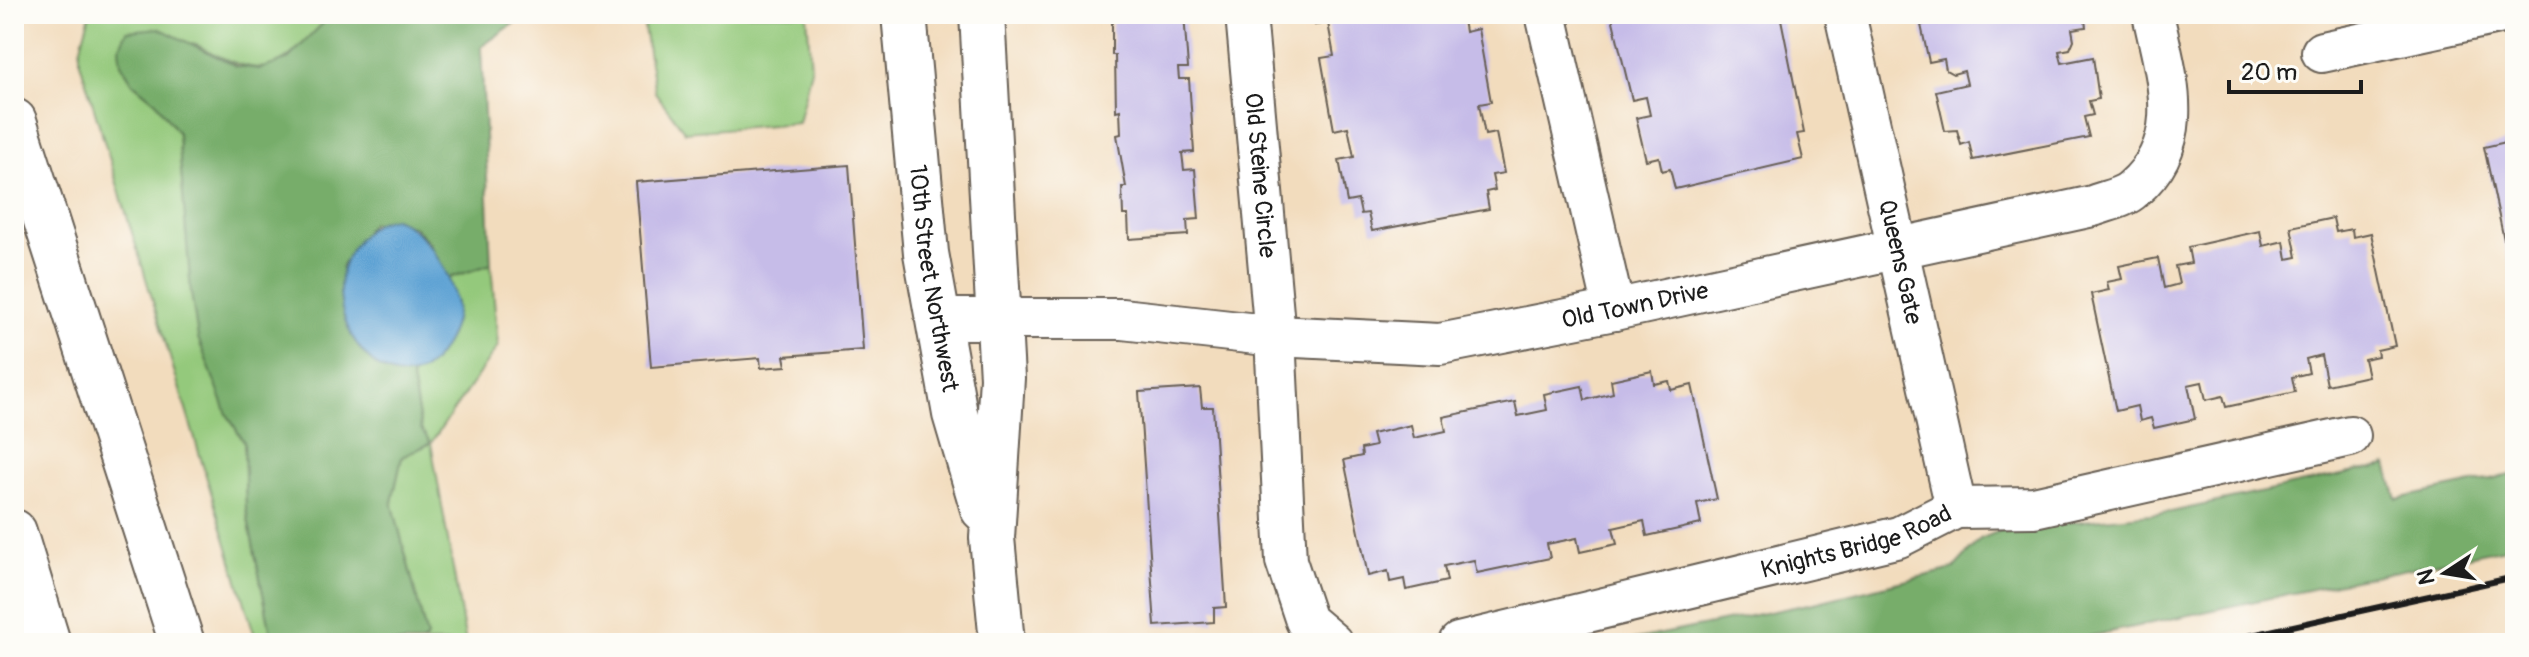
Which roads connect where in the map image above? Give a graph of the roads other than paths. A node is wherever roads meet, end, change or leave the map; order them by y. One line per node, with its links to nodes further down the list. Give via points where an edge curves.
1 (904, 14): 13 (main road, 10th Street Northwest, via 926,253)
2 (982, 14): 12 (main road, 10th Street Northwest)
3 (1246, 14): 14 (street, Old Steine Circle)
4 (1546, 14): 11 (street)
5 (1845, 14): 10 (street, Queens Gate)
6 (2153, 14): 10 (street, Old Town Drive, via 2172,100 2170,131 2156,163 2132,191 2093,206)
7 (2498, 14): 8 (street)
8 (2322, 52)
9 (14, 121): 20 (main road)
10 (1898, 249): 11 (street, Old Town Drive); 16 (street, Queens Gate)
11 (1614, 310): 14 (street, Old Town Drive, via 1440,344)
12 (1000, 317): 13 (street, Old Town Drive); 14 (street, Old Town Drive, via 1122,319); 18 (main road, 10th Street Northwest, via 1002,378)
13 (938, 319): 18 (main road, 10th Street Northwest, via 955,414)
14 (1275, 336): 22 (street, via 1286,561 1306,621)
15 (2350, 436): 16 (street, Knights Bridge Road, via 2034,507)
16 (1956, 508): 23 (street, Knights Bridge Road, via 1899,537)
17 (14, 532): 19 (main road)
18 (992, 538): 21 (main road, 10th Street Northwest)
19 (48, 643)
20 (182, 643)
21 (1002, 643)
22 (1332, 643)
23 (1459, 643)

